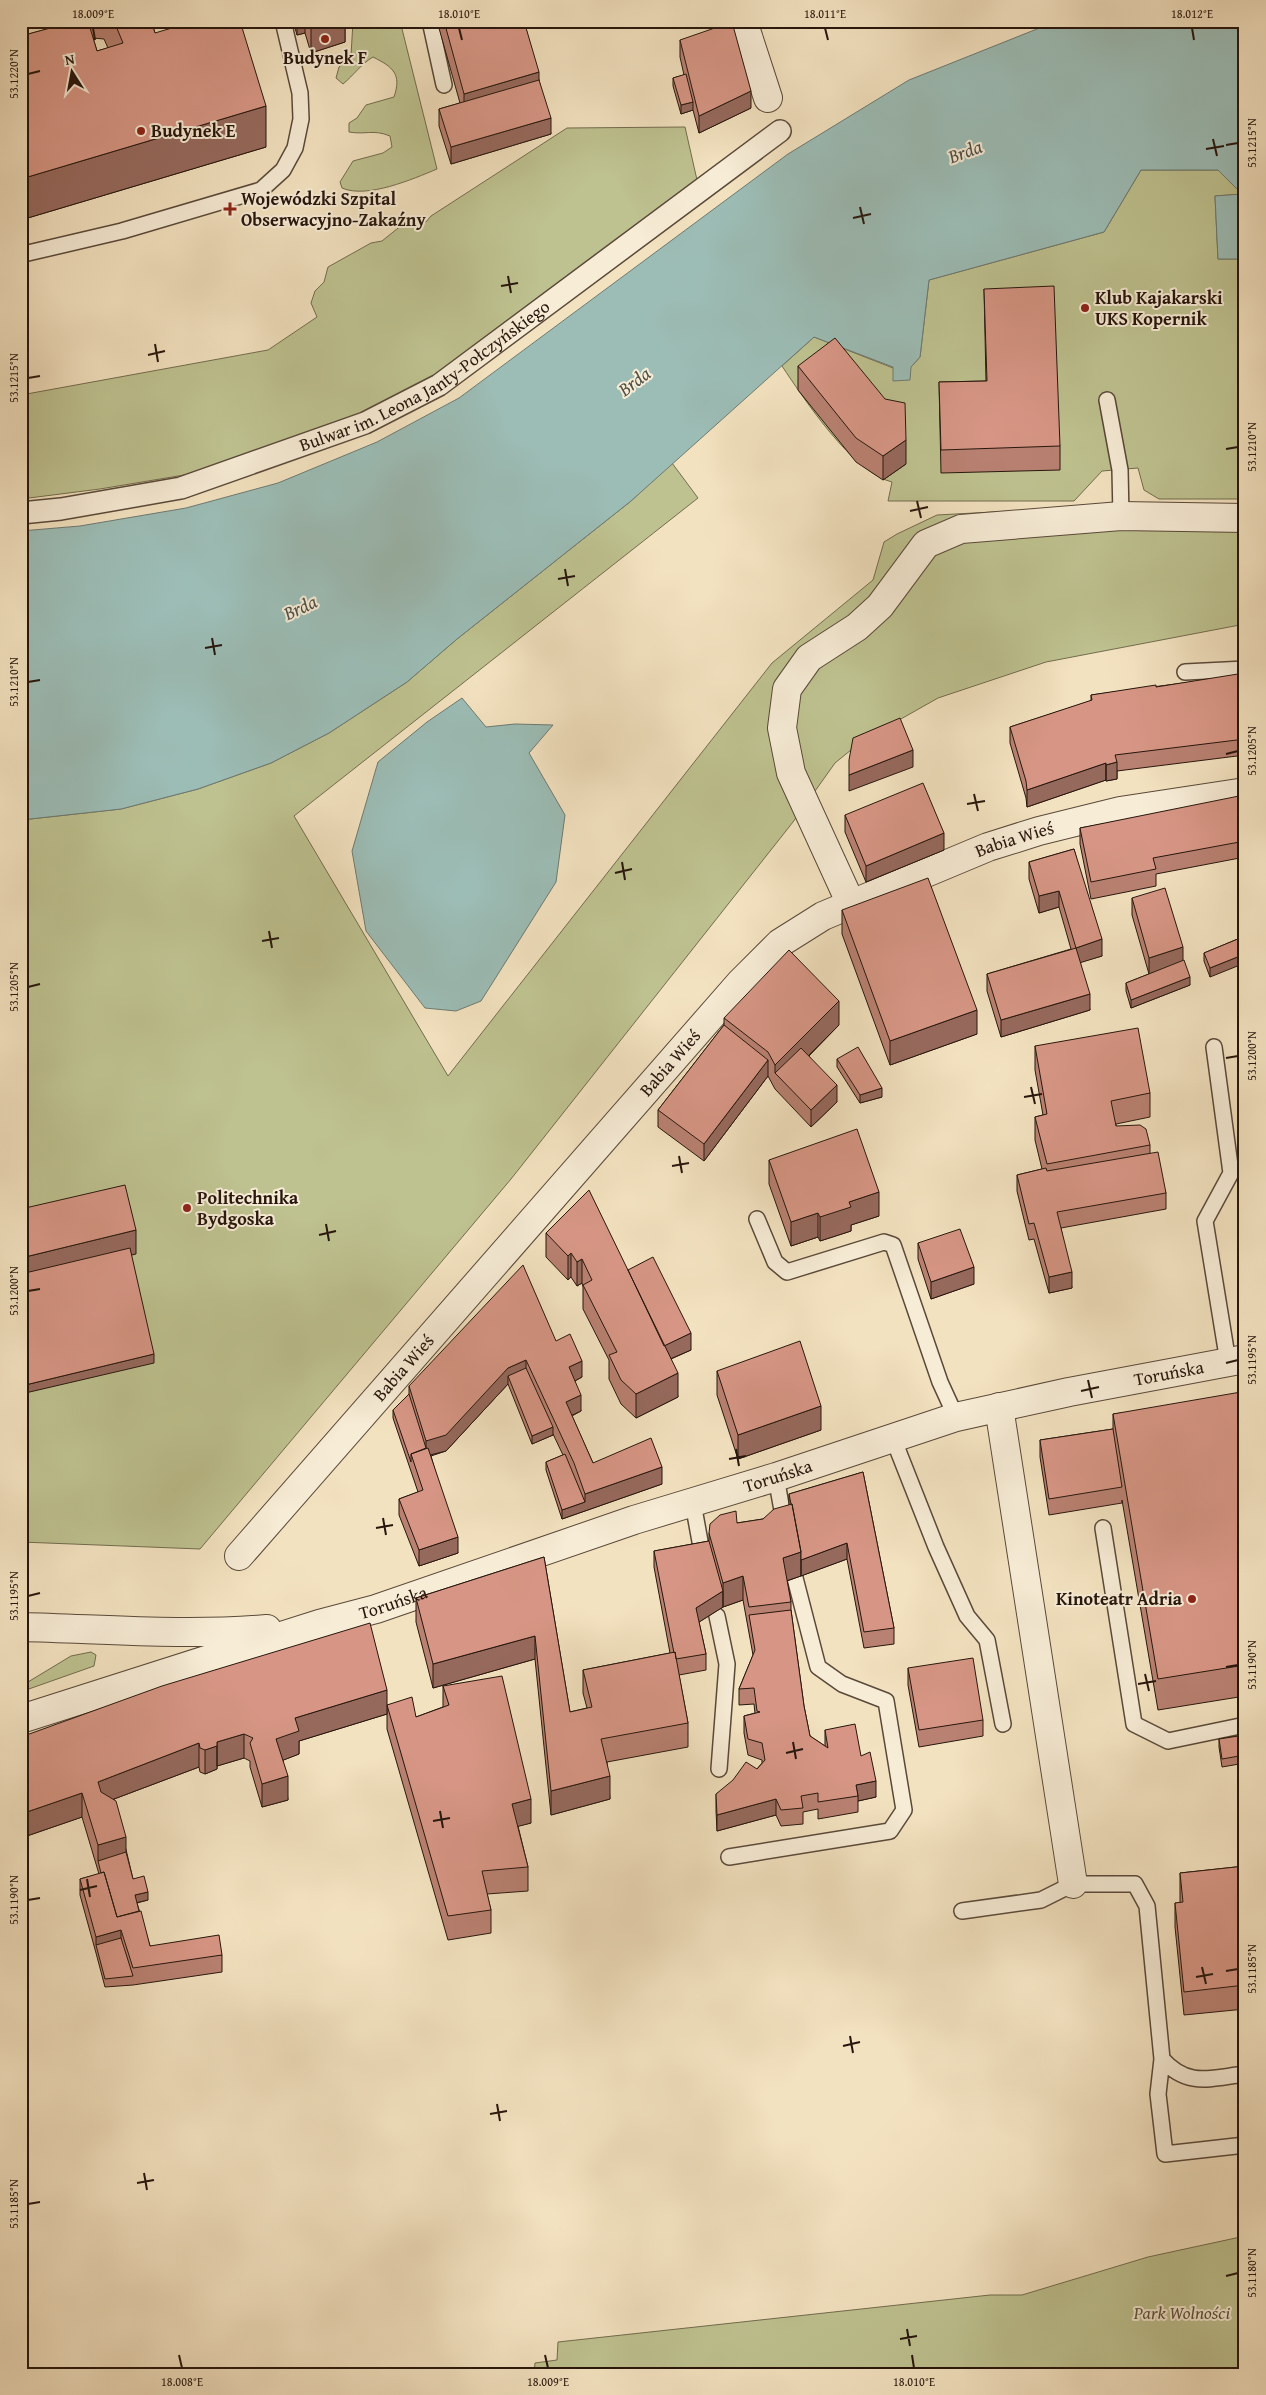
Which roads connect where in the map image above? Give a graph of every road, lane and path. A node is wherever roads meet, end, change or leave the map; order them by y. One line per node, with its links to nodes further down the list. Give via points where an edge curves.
1 (54, 21): 5 (lane)
2 (283, 21): 9 (lane, via 300,93 301,119 295,148 283,170 261,190 122,231)
3 (430, 21): 6 (lane)
4 (743, 21): 7 (street)
5 (59, 60)
6 (444, 85)
7 (768, 98)
8 (780, 132): 11 (street, Bulwar im. Leona Janty-Połczyńskiego, via 439,384 365,423 181,488)
9 (21, 252)
10 (1107, 400): 12 (lane, via 1120,470)
11 (21, 513)
12 (1122, 516): 13 (street); 17 (street, via 961,529 926,544 880,606 857,627 809,658 787,690 782,728 791,773)
13 (1245, 518)
14 (1245, 669): 15 (lane)
15 (1185, 672)
16 (1245, 792): 17 (street, Babia Wieś, via 1120,811 1040,831 988,847)
17 (851, 904): 29 (street, Babia Wieś, via 823,916 780,943 740,984)
18 (1214, 1047): 19 (lane)
19 (1238, 1172): 21 (lane, via 1205,1220)
20 (757, 1219): 23 (lane, via 775,1262 787,1272 884,1242 893,1245 940,1382)
21 (1236, 1360): 22 (street, Toruńska)
22 (999, 1407): 23 (street, Toruńska); 40 (street)
23 (956, 1418): 24 (street, Toruńska)
24 (893, 1438): 25 (street, Toruńska); 36 (lane, via 936,1548 967,1616 987,1640)
25 (776, 1477): 26 (street, Toruńska); 28 (lane)
26 (692, 1503): 30 (lane); 33 (street, Toruńska, via 376,1609)
27 (1103, 1528): 37 (lane, via 1134,1724 1168,1742)
28 (786, 1531)
29 (239, 1556)
30 (702, 1558)
31 (795, 1578): 39 (lane, via 818,1667 842,1684 886,1701 904,1810 890,1831)
32 (717, 1616): 38 (lane, via 727,1664)
33 (319, 1624): 34 (street, Toruńska, via 232,1632 160,1633); 35 (street, Toruńska)
34 (21, 1627)
35 (21, 1719)
36 (1002, 1724)
37 (1245, 1725)
38 (719, 1768)
39 (729, 1857)
40 (1073, 1884): 41 (lane, via 1041,1900); 42 (lane, via 1135,1884 1147,1906)
41 (962, 1911)
42 (1162, 2059): 43 (lane, via 1172,2071 1192,2080); 44 (lane, via 1158,2094 1166,2154)
43 (1245, 2074)
44 (1245, 2145)

